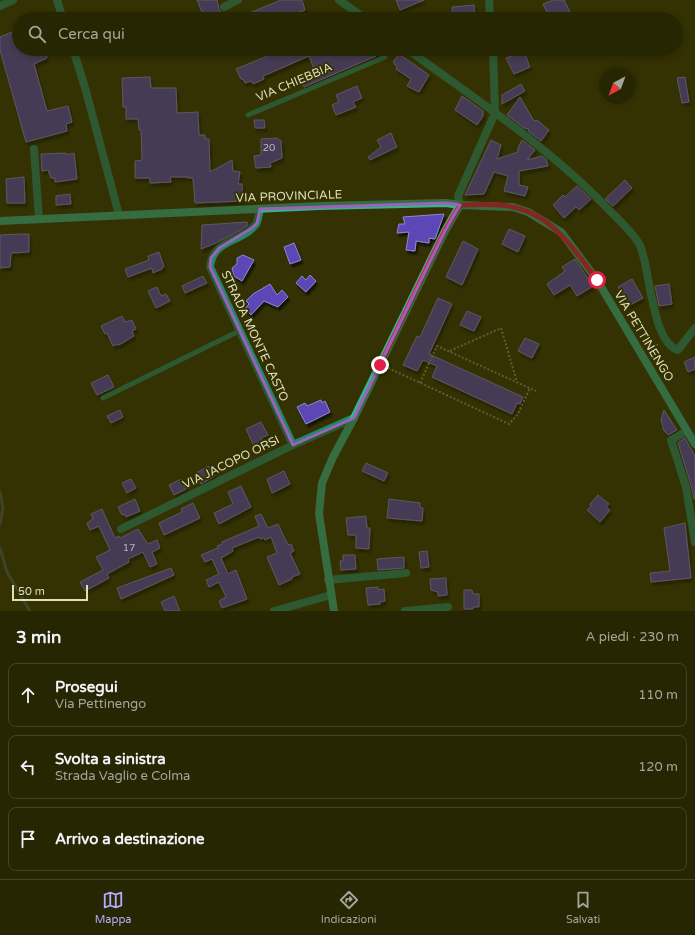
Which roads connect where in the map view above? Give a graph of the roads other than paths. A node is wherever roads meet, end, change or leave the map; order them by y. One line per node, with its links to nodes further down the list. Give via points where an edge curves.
1 (13, 0): 6 (street)
2 (57, 0): 8 (street)
3 (238, 0): 7 (street)
4 (339, 0): 9 (street)
5 (489, 0): 10 (street)
6 (0, 6)
7 (224, 7)
8 (61, 12)
9 (356, 12)
10 (490, 12)
11 (75, 56): 20 (street)
12 (384, 56): 16 (lane, VIA CHIEBBIA)
13 (417, 56): 15 (street)
14 (493, 56): 15 (street)
15 (495, 113): 18 (street, via 458,196); 23 (street, via 558,160 605,205 641,247 661,331 668,345 678,350)
16 (248, 115)
17 (34, 150): 21 (street)
18 (460, 205): 19 (main road, VIA PROVINCIALE, via 446,203); 26 (main road, via 445,230); 27 (main road, VIA PETTINENGO, via 513,207 528,212 561,232 597,280)
19 (260, 209): 20 (main road, VIA PROVINCIALE); 24 (street, STRADA MONTE CASTO, via 257,223 252,228 219,248 211,258 210,267)
20 (119, 215): 21 (main road, VIA PROVINCIALE)
21 (39, 219): 22 (main road, VIA PROVINCIALE)
22 (0, 221)
23 (695, 328)
24 (240, 331): 25 (lane); 29 (street, STRADA MONTE CASTO)
25 (103, 398)
26 (354, 418): 29 (street, VIA JACOPO ORSI); 33 (main road, via 322,483 319,514)
27 (687, 432): 28 (main road, VIA PETTINENGO); 31 (street, via 671,440 686,487)
28 (695, 444)
29 (293, 445): 30 (street, VIA JACOPO ORSI)
30 (121, 530)
31 (695, 542)
32 (406, 573): 33 (street)
33 (328, 580): 34 (main road)
34 (331, 595): 36 (street); 37 (main road)
35 (448, 607): 38 (street)
36 (274, 611)
37 (334, 611)
38 (405, 611)

